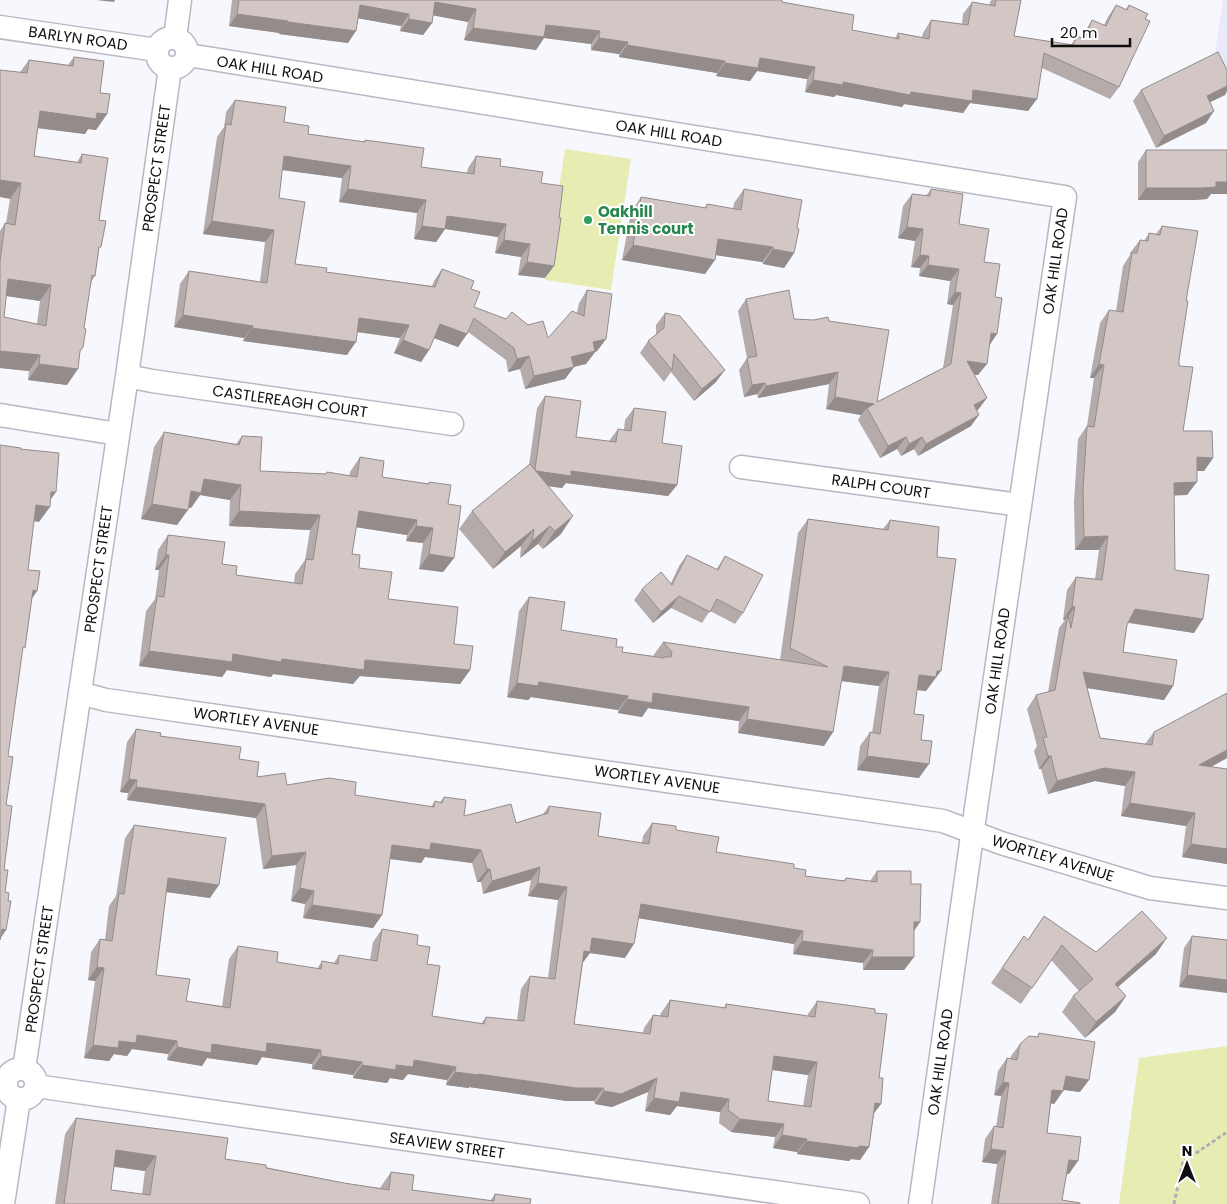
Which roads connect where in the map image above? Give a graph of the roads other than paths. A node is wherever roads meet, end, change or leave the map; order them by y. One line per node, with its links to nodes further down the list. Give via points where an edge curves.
1 (180, 0): 3 (street, PROSPECT STREET)
2 (0, 27): 3 (street, BARLYN ROAD, via 157,50 161,41 170,37)
3 (178, 54): 4 (street, PROSPECT STREET); 9 (street, OAK HILL ROAD, via 1065,196)
4 (127, 376): 6 (street, CASTLEREAGH COURT); 7 (street, PROSPECT STREET)
5 (0, 416): 7 (street)
6 (452, 424)
7 (118, 434): 10 (street, PROSPECT STREET)
8 (741, 467): 9 (street, RALPH COURT)
9 (1020, 505): 11 (street, OAK HILL ROAD)
10 (80, 693): 11 (street, WORTLEY AVENUE, via 116,701 943,820); 14 (street, PROSPECT STREET)
11 (973, 831): 12 (street, WORTLEY AVENUE, via 1001,843 1150,888); 17 (street, OAK HILL ROAD)
12 (1227, 898)
13 (3, 1081): 14 (street, via 15,1098)
14 (27, 1085): 15 (street, PROSPECT STREET); 16 (street, SEAVIEW STREET)
15 (3, 1204)
16 (858, 1204)
17 (920, 1204)

